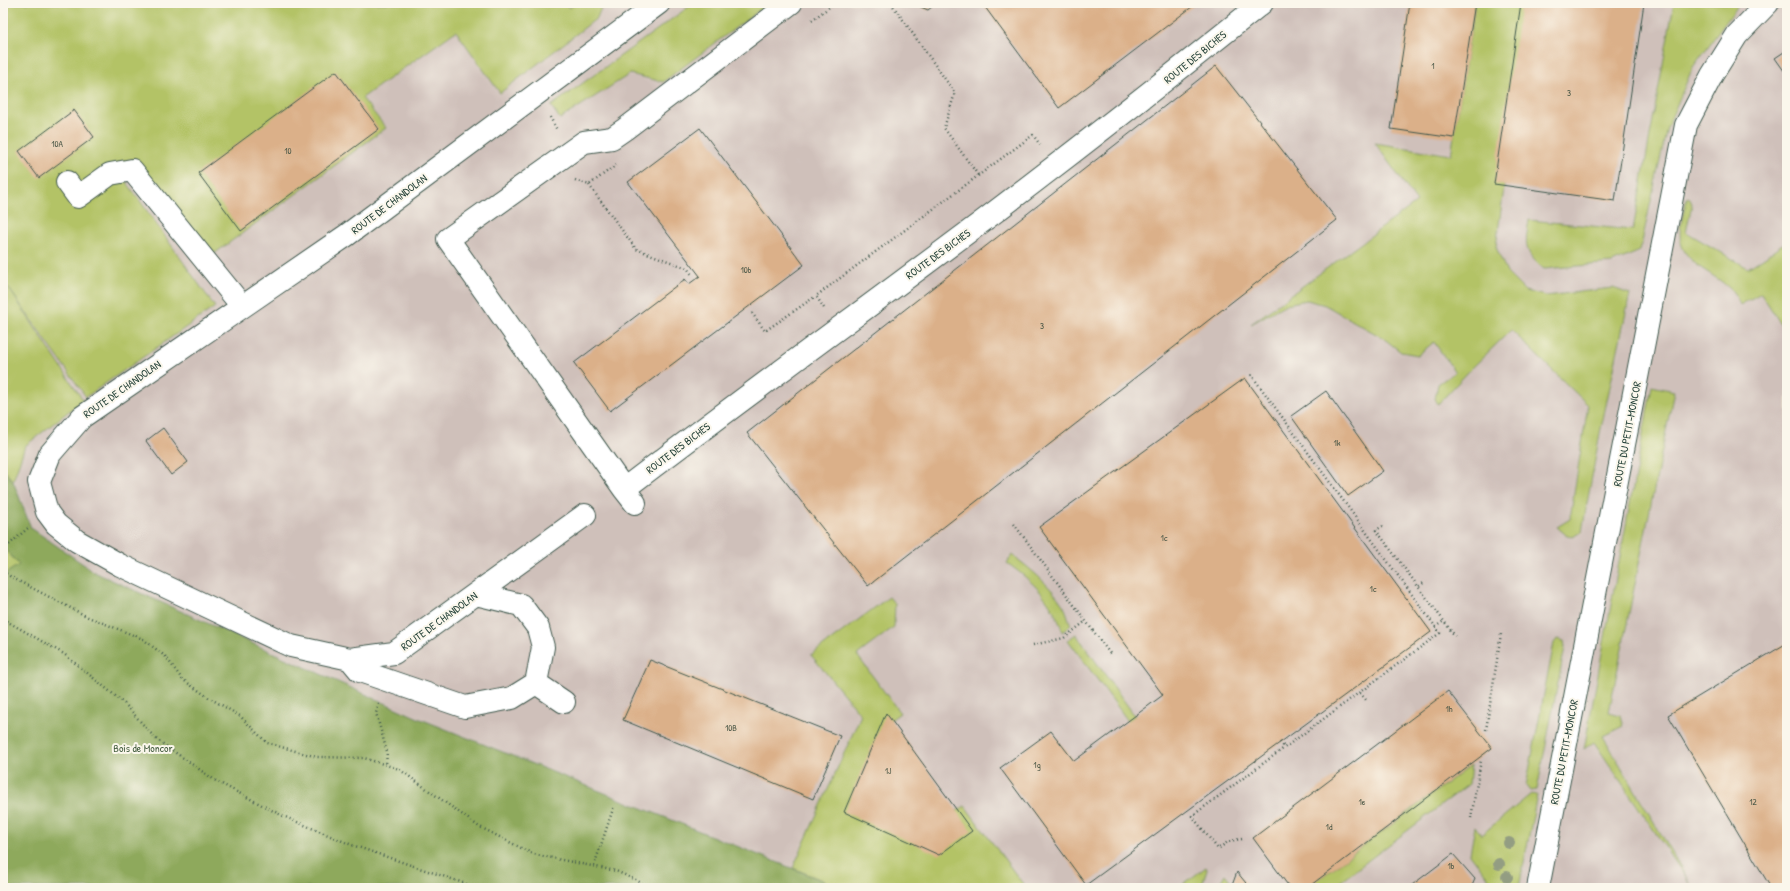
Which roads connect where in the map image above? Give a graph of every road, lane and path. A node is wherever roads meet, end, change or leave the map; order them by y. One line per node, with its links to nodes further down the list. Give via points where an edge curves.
1 (659, 3): 12 (street, ROUTE DE CHANDOLAN, via 347,235)
2 (791, 3): 6 (street, ROUTE DES BICHES, via 612,138 584,142 448,239 630,496 748,394)
3 (891, 3): 7 (path, via 955,94 944,128)
4 (1262, 3): 6 (street, ROUTE DES BICHES)
5 (1768, 3): 50 (street, ROUTE DU PETIT-MONCOR, via 1737,34 1686,125)
6 (1056, 165): 7 (path, via 1032,135)
7 (978, 175): 11 (path)
8 (67, 182): 12 (street, via 78,197 110,174 132,170)
9 (589, 185): 10 (path, via 636,249 687,268)
10 (694, 276)
11 (816, 296): 13 (path); 14 (path, via 765,331)
12 (242, 306): 16 (street, ROUTE DE CHANDOLAN, via 82,417 50,454 39,482)
13 (826, 311)
14 (752, 313)
15 (1250, 373): 28 (path)
16 (47, 512): 20 (path); 33 (street, ROUTE DE CHANDOLAN, via 56,524 77,541 120,565 291,646)
17 (585, 515): 24 (street, ROUTE DE CHANDOLAN)
18 (1014, 524): 26 (path)
19 (1383, 526): 23 (path, via 1376,530)
20 (3, 550)
21 (3, 571): 43 (path, via 88,618 143,639 166,657 182,679 240,716 267,743 317,757 364,758)
22 (1425, 582): 23 (path)
23 (1418, 586): 27 (path)
24 (476, 594): 33 (street, ROUTE DE CHANDOLAN, via 394,653); 35 (street, via 521,604 538,628 543,647)
25 (3, 619): 48 (path, via 64,654 124,703 156,739 216,781 283,816 352,845)
26 (1086, 621): 31 (path, via 1064,638); 32 (path)
27 (1444, 621): 28 (path); 30 (path)
28 (1435, 627): 36 (path, via 1440,633)
29 (1501, 634): 39 (path)
30 (1455, 636)
31 (1032, 645)
32 (1111, 655)
33 (350, 659): 34 (street, via 360,671)
34 (386, 680): 35 (street, via 465,707 512,698); 43 (path, via 376,713 387,752)
35 (536, 683): 38 (street)
36 (1360, 693): 37 (path); 41 (path)
37 (1367, 701)
38 (564, 702)
39 (1486, 730)
40 (1280, 742): 41 (path)
41 (1285, 748): 46 (path, via 1192,816 1218,849 1229,841)
42 (1481, 760): 45 (path)
43 (386, 765): 47 (path, via 398,769 478,826 533,854)
44 (614, 806): 47 (path)
45 (1471, 818)
46 (1242, 839)
47 (594, 866): 49 (path, via 616,871)
48 (478, 888)
49 (648, 888)
50 (1538, 888)

